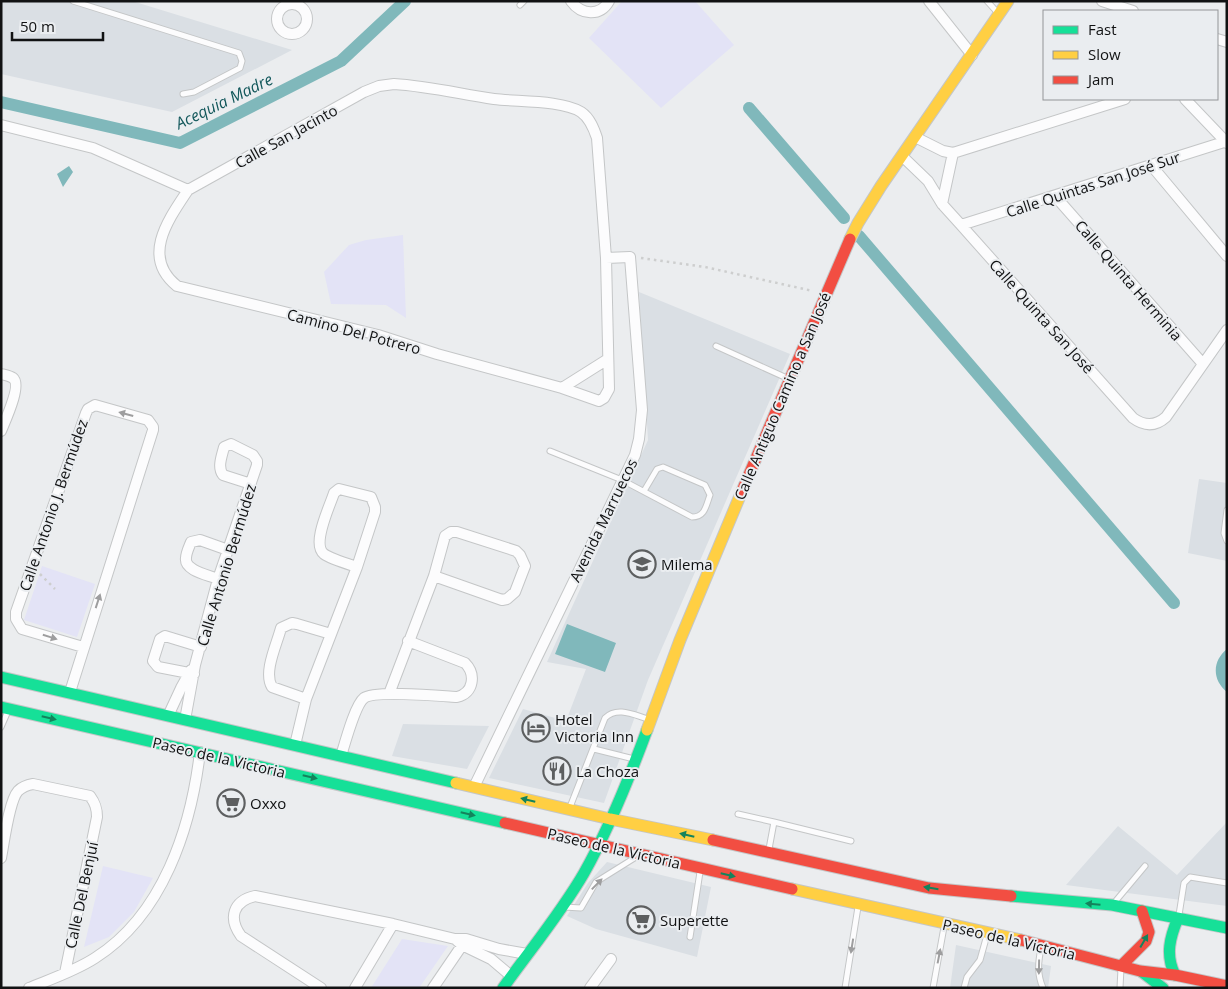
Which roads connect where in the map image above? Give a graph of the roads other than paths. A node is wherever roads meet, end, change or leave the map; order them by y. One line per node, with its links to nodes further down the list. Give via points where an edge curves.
1 (73, 1): 11 (lane, via 239,53 240,68 194,92)
2 (571, 1): 3 (street, via 575,7 588,13 601,10)
3 (609, 1)
4 (929, 1): 10 (street)
5 (987, 1): 9 (lane)
6 (1008, 1): 9 (main road, Calle Antiguo Camino a San José)
7 (1102, 1): 8 (street)
8 (1130, 7)
9 (999, 15): 10 (main road, Calle Antiguo Camino a San José)
10 (972, 54): 15 (main road, Calle Antiguo Camino a San José)
11 (182, 94)
12 (1122, 100): 17 (street)
13 (1186, 100): 16 (street)
14 (1, 125): 20 (street, via 94,148)
15 (915, 137): 17 (street); 18 (main road, Calle Antiguo Camino a San José)
16 (1226, 143): 19 (street, Calle Quintas San José Sur)
17 (953, 153): 22 (street)
18 (902, 156): 22 (street, Calle Quinta San José, via 928,181); 31 (main road, Calle Antiguo Camino a San José, via 858,223)
19 (1151, 165): 21 (street, Calle Quintas San José Sur); 24 (street)
20 (188, 190): 25 (street, Calle San Jacinto, via 379,86 414,85 555,105 581,112 589,120 597,138); 32 (street, Camino Del Potrero, via 160,240 159,260 168,279 177,286 378,335)
21 (1054, 196): 23 (street, Calle Quintas San José Sur); 29 (street, Calle Quinta Herminia)
22 (942, 204): 23 (street, Calle Quinta San José)
23 (961, 225): 29 (street, Calle Quinta San José, via 1132,418 1146,425 1166,417)
24 (1227, 256)
25 (606, 258): 28 (street); 35 (street, Avenida Marruecos, via 630,257 642,410 635,455)
26 (1227, 330): 29 (street)
27 (716, 346): 31 (lane)
28 (608, 359): 32 (street); 32 (street, Camino Del Potrero, via 609,389 604,398 598,401)
29 (1203, 364)
30 (1, 374): 33 (street, via 12,377 17,389)
31 (789, 379): 56 (main road, Calle Antiguo Camino a San José)
32 (562, 388)
33 (1, 431)
34 (550, 451): 35 (lane)
35 (622, 480): 37 (lane); 63 (street, Avenida Marruecos)
36 (251, 484): 36 (street, Calle Antonio Bermúdez, via 257,466 253,455 231,444 224,447 221,472); 40 (street, Calle Antonio Bermúdez)
37 (644, 491): 37 (lane, via 698,517 710,495 705,485 663,467 657,469)
38 (1227, 510): 39 (lane, via 1224,533)
39 (1227, 541)
40 (228, 550): 43 (street, Calle Antonio Bermúdez); 43 (street, via 197,540 191,542 186,558 190,568)
41 (358, 567): 41 (street, via 324,554 320,549 319,538 334,493 339,489 371,496 375,506); 44 (street)
42 (434, 576): 42 (street, via 445,536 454,531 516,551 525,566 515,592 502,600); 45 (street)
43 (218, 579): 47 (street, Calle Antonio Bermúdez)
44 (331, 634): 52 (street); 52 (street, via 292,623 281,628 268,674 270,683 272,687)
45 (408, 641): 51 (street); 51 (street, via 465,663 472,676 470,689 457,697)
46 (83, 647): 46 (street, Calle Antonio J. Bermúdez, one-way to 46, via 153,430 148,420 95,405 88,409 16,612 22,629); 50 (street, Calle Antonio J. Bermúdez)
47 (201, 647): 48 (street, Calle Antonio Bermúdez); 48 (street, via 168,636 160,639 153,661 156,666)
48 (193, 671): 54 (street, Calle Antonio Bermúdez); 55 (street, Calle Antonio Bermúdez)
49 (1, 677): 50 (main road, Paseo de la Victoria)
50 (70, 692): 54 (main road, Paseo de la Victoria)
51 (389, 694): 61 (street, via 364,698 358,706)
52 (306, 699): 58 (street)
53 (5, 708): 57 (lane); 60 (main road, Paseo de la Victoria, one-way to 60)
54 (168, 716): 55 (main road, Paseo de la Victoria)
55 (185, 720): 58 (main road, Paseo de la Victoria)
56 (650, 720): 59 (lane, via 621,712 610,713 605,718); 62 (main road, Calle Antiguo Camino a San José)
57 (1, 726)
58 (295, 745): 61 (main road, Paseo de la Victoria)
59 (594, 749): 62 (lane); 64 (lane)
60 (200, 752): 69 (main road, Paseo de la Victoria, one-way to 69); 92 (street, via 192,802 180,841 149,904 115,944)
61 (341, 756): 63 (main road, Paseo de la Victoria)
62 (635, 760): 66 (main road, Calle Antiguo Camino a San José)
63 (474, 787): 64 (main road, Paseo de la Victoria, one-way to 63)
64 (569, 810): 66 (main road, Paseo de la Victoria)
65 (738, 814): 67 (lane)
66 (610, 820): 69 (main road, Calle Antiguo Camino a San José); 70 (main road, Paseo de la Victoria, one-way to 66)
67 (774, 822): 68 (lane); 70 (lane)
68 (851, 841)
69 (598, 844): 71 (main road, Paseo de la Victoria); 78 (main road, Calle Antiguo Camino a San José)
70 (769, 852): 77 (main road, Paseo de la Victoria, one-way to 70, via 929,888)
71 (640, 854): 74 (main road, Paseo de la Victoria); 78 (lane, one-way to 71, via 581,908 596,882)
72 (1, 858): 92 (street, Calle Del Benjuí, via 12,802 25,786 33,784 90,796 98,817)
73 (1145, 866): 77 (lane)
74 (701, 869): 76 (main road, Paseo de la Victoria, one-way to 76); 85 (lane)
75 (1227, 883): 80 (lane, via 1190,877 1184,883)
76 (858, 904): 82 (main road, Paseo de la Victoria); 102 (lane, one-way to 102)
77 (1112, 905): 79 (main road, Paseo de la Victoria)
78 (561, 907): 88 (main road, Calle Antiguo Camino a San José)
79 (1142, 911): 80 (main road, Paseo de la Victoria); 90 (main road, one-way to 79, via 1146,941 1149,932)
80 (1178, 918): 83 (main road, Paseo de la Victoria); 93 (main road, via 1171,933 1169,957)
81 (394, 924): 86 (street); 97 (street, via 255,896 242,902 234,916 241,936); 98 (street)
82 (945, 924): 84 (main road, Paseo de la Victoria); 103 (lane, one-way to 82)
83 (1227, 928)
84 (988, 934): 87 (main road, Paseo de la Victoria); 104 (lane, via 980,960 967,977)
85 (690, 937)
86 (461, 941): 88 (street); 94 (street); 99 (street)
87 (1042, 945): 90 (main road, Paseo de la Victoria); 105 (lane, one-way to 105, via 1038,968)
88 (527, 954): 94 (main road, Calle Antiguo Camino a San José)
89 (611, 959): 101 (street)
90 (1122, 964): 91 (main road, Paseo de la Victoria); 106 (lane)
91 (1140, 970): 93 (main road, Paseo de la Victoria); 107 (main road)
92 (65, 973): 96 (street)
93 (1176, 975): 95 (main road, Paseo de la Victoria)
94 (511, 976): 100 (main road, Calle Antiguo Camino a San José)
95 (1227, 986)
96 (29, 988)
97 (320, 988)
98 (355, 988)
99 (433, 988)
100 (503, 988)
101 (590, 988)
102 (845, 988)
103 (933, 988)
104 (964, 988)
105 (1044, 988)
106 (1120, 988)
107 (1163, 988)

